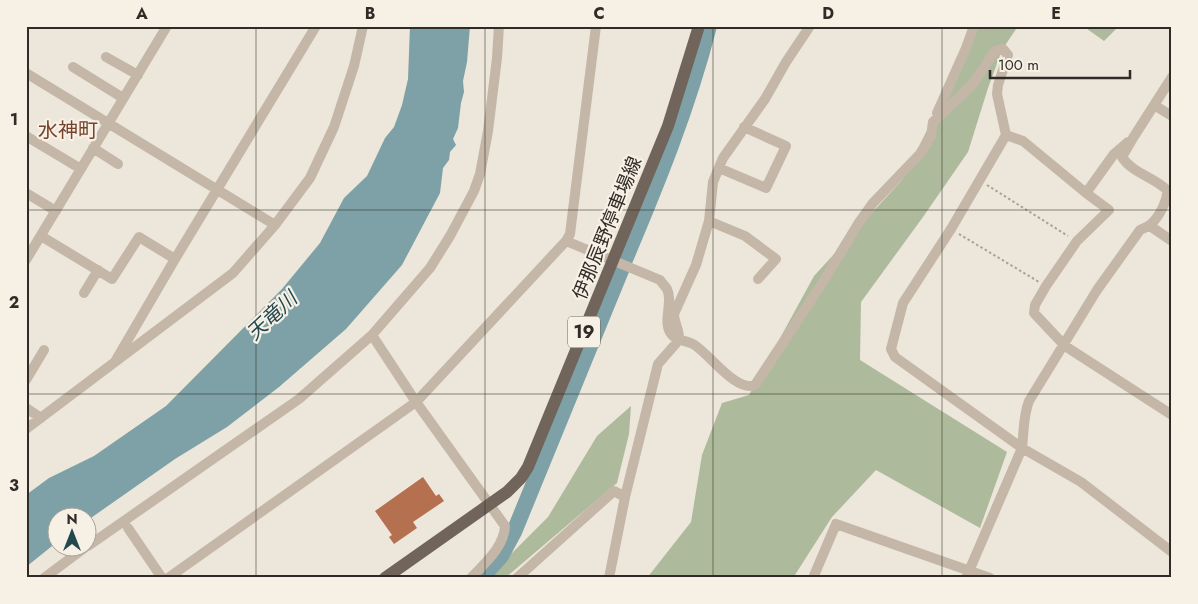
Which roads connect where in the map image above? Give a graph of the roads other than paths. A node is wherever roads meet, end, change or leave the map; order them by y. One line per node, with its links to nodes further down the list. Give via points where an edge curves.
1 (168, 26): 12 (street)
2 (316, 26): 27 (street)
3 (363, 26): 32 (street, via 334,127 310,178)
4 (499, 26): 43 (street, via 488,131 474,191 430,268)
5 (596, 26): 35 (street, via 570,234)
6 (699, 26): 39 (main road, 伊那辰野停車場線 / 19, via 668,126)
7 (810, 26): 19 (street)
8 (974, 26): 17 (street)
9 (106, 58): 12 (street)
10 (74, 67): 14 (street)
11 (26, 73): 18 (street)
12 (138, 75): 14 (street)
13 (1172, 78): 15 (street)
14 (123, 98): 18 (street)
15 (1154, 105): 16 (street); 22 (street)
16 (1172, 116)
17 (933, 122): 20 (street, via 972,85 995,51 1003,49 1008,55 997,94); 44 (street, via 931,136 920,154 873,203 755,385 739,384 694,344)
18 (109, 123): 23 (street); 27 (street)
19 (744, 128): 25 (street); 25 (street, via 786,146 766,188)
20 (1006, 135): 29 (street, via 1024,141); 54 (street, via 903,303 890,349 895,358)
21 (26, 136): 26 (street)
22 (1133, 138): 29 (street, via 1114,154); 33 (street, via 1122,157 1127,164 1167,190 1168,197)
23 (93, 148): 24 (street); 26 (street)
24 (118, 164)
25 (719, 168): 31 (street, via 713,182)
26 (81, 169): 30 (street)
27 (217, 190): 32 (street); 38 (street)
28 (26, 193): 30 (street)
29 (1086, 193): 45 (street, via 1110,210 1077,241 1035,305 1034,313)
30 (56, 211): 34 (street)
31 (709, 221): 41 (street, via 745,236 776,258); 44 (street, via 696,265 674,314)
32 (275, 225): 47 (street, via 233,273)
33 (1150, 226): 36 (street); 45 (street, via 1134,237 1097,290)
34 (41, 236): 37 (street); 40 (street)
35 (566, 241): 39 (street); 49 (street)
36 (1172, 241)
37 (27, 257)
38 (175, 259): 40 (street, via 139,236 112,279); 47 (street)
39 (614, 261): 44 (street, via 660,280 670,299 669,330); 56 (main road, 伊那辰野停車場線 / 19, via 528,467 507,492)
40 (98, 270): 42 (street)
41 (758, 279)
42 (84, 293)
43 (372, 335): 49 (street); 58 (street, via 299,400)
44 (679, 340): 55 (street, via 658,364)
45 (1065, 346): 51 (street); 54 (street, via 1029,401 1024,413)
46 (44, 350): 48 (street)
47 (115, 362): 52 (street)
48 (26, 380)
49 (416, 402): 56 (street); 64 (street)
50 (26, 408): 52 (street)
51 (1172, 414)
52 (41, 418): 53 (street)
53 (26, 429)
54 (1022, 448): 59 (street, via 1081,482); 61 (street)
55 (625, 496): 67 (street, via 614,491); 68 (street)
56 (489, 505): 65 (main road, 伊那辰野停車場線 / 19); 66 (street, via 505,526 505,533 499,546)
57 (128, 528): 63 (street)
58 (98, 538)
59 (1172, 552)
60 (74, 556): 62 (street)
61 (968, 574): 69 (street, via 836,524); 70 (street)
62 (44, 578)
63 (162, 578)
64 (168, 578)
65 (386, 578)
66 (471, 578)
67 (517, 578)
68 (609, 578)
69 (813, 578)
70 (990, 578)

